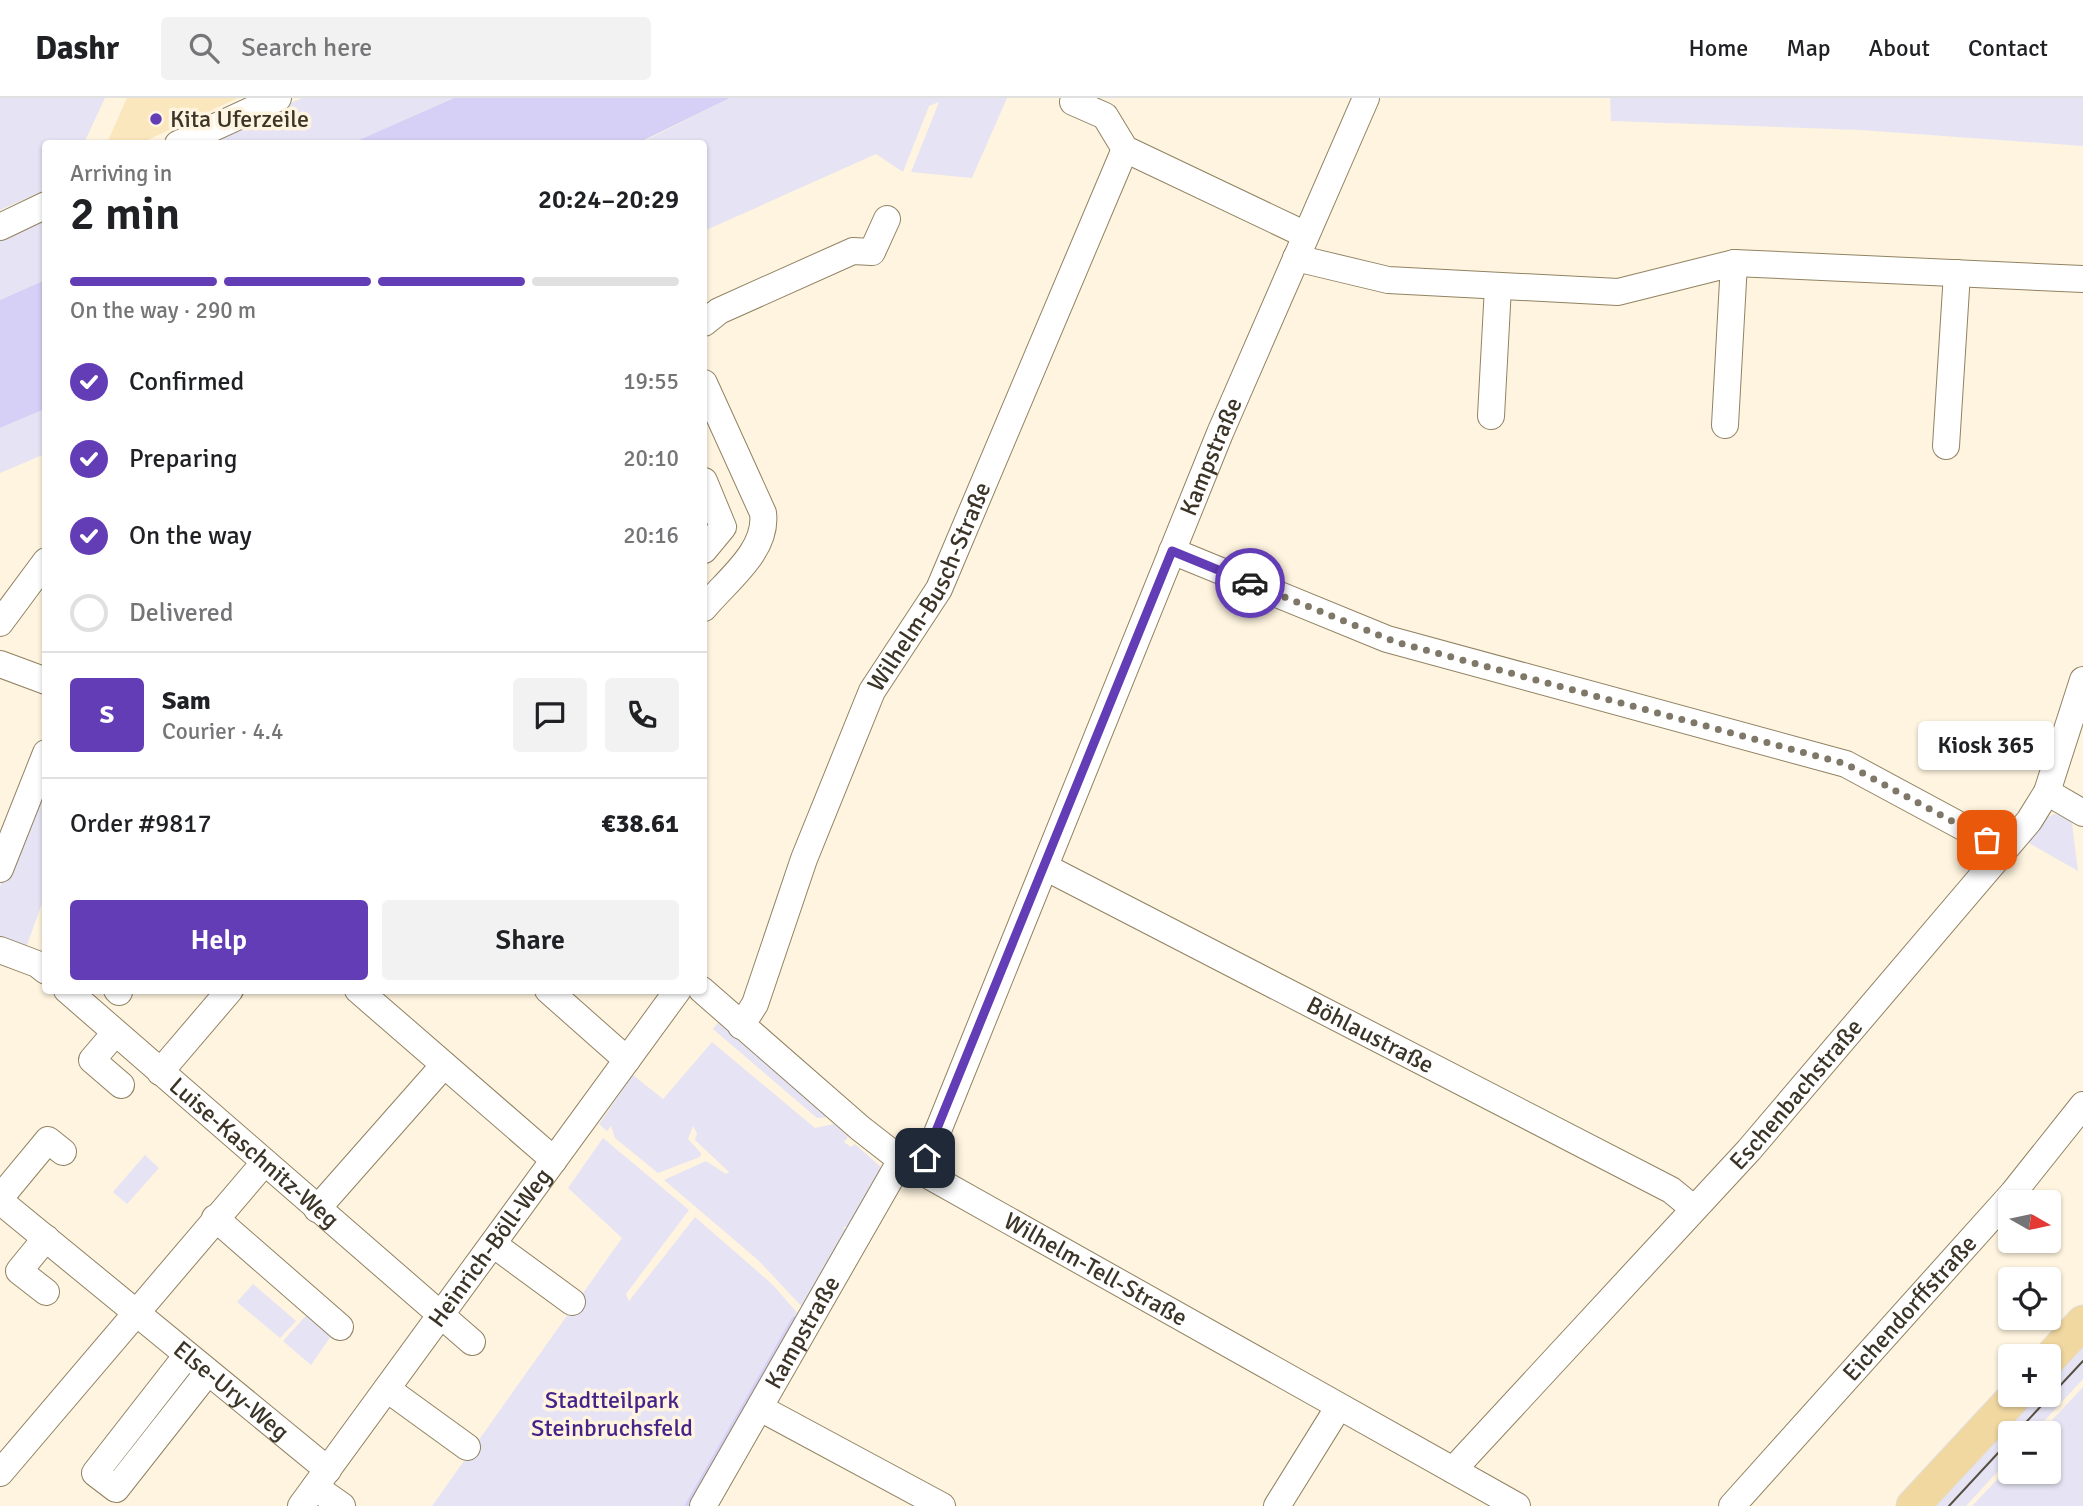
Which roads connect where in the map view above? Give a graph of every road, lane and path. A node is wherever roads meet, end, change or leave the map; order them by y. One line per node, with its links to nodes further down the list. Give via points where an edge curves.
1 (278, 98): 4 (street)
2 (1366, 98): 9 (street, Kampstraße)
3 (1073, 102): 5 (street, via 1105,116)
4 (187, 140)
5 (1125, 149): 9 (street); 43 (street, Wilhelm-Busch-Straße, via 940,589 872,691 804,859 755,1004)
6 (42, 207): 8 (street)
7 (887, 219): 14 (street, via 872,252 853,251 719,311)
8 (0, 227)
9 (1301, 246): 13 (street, via 1388,280); 21 (street, Kampstraße)
10 (1734, 263): 11 (street); 13 (street, via 1618,292); 17 (street)
11 (1957, 273): 12 (street); 18 (street)
12 (2083, 279)
13 (1498, 286): 16 (street)
14 (707, 321)
15 (707, 399): 23 (street, via 763,513 765,529 758,544)
16 (1492, 416)
17 (1725, 425)
18 (1946, 446)
19 (707, 488): 20 (street, via 723,527)
20 (707, 546)
21 (1172, 551): 32 (street, via 1387,639 1846,764); 33 (street, Kampstraße)
22 (42, 566): 24 (street)
23 (707, 604)
24 (0, 623)
25 (0, 664): 26 (street)
26 (42, 680)
27 (2082, 683): 29 (street, Eschenbachstraße)
28 (42, 761): 31 (street)
29 (2047, 792): 30 (street); 32 (street, Eschenbachstraße)
30 (2083, 813)
31 (6, 832): 34 (street)
32 (2002, 851): 56 (street, Eschenbachstraße, via 1749,1150)
33 (1045, 867): 54 (street, Kampstraße, via 933,1143); 56 (street, Böhlaustraße, via 1671,1190)
34 (0, 869)
35 (0, 950): 36 (street)
36 (42, 968)
37 (77, 994): 44 (street, Luise-Kaschnitz-Weg)
38 (227, 994): 48 (street)
39 (369, 994): 46 (street)
40 (553, 994): 45 (street)
41 (675, 994): 45 (street, Heinrich-Böll-Weg)
42 (706, 994): 43 (street, Wilhelm-Tell-Straße)
43 (741, 1026): 54 (street, Wilhelm-Tell-Straße)
44 (111, 1029): 47 (street); 48 (street, Luise-Kaschnitz-Weg); 49 (street, via 92,1060)
45 (627, 1060): 52 (street, Heinrich-Böll-Weg)
46 (444, 1065): 52 (street); 57 (street)
47 (70, 1067)
48 (160, 1072): 53 (street, Luise-Kaschnitz-Weg)
49 (121, 1085)
50 (2083, 1105): 85 (street, Eichendorffstraße, via 2013,1193)
51 (63, 1152): 55 (street, via 48,1140)
52 (554, 1160): 60 (street, Heinrich-Böll-Weg)
53 (264, 1163): 57 (street, Luise-Kaschnitz-Weg); 58 (street)
54 (910, 1164): 74 (street, Kampstraße); 75 (street, Wilhelm-Tell-Straße)
55 (0, 1200): 59 (street, Else-Ury-Weg)
56 (1693, 1208): 77 (street, Eschenbachstraße)
57 (317, 1209): 65 (street, Luise-Kaschnitz-Weg)
58 (215, 1218): 64 (street); 67 (street)
59 (40, 1234): 61 (street); 62 (street, via 19,1271); 64 (street, Else-Ury-Weg)
60 (493, 1244): 63 (street); 65 (street, Heinrich-Böll-Weg)
61 (0, 1271)
62 (46, 1292)
63 (572, 1302)
64 (135, 1311): 70 (street, Else-Ury-Weg); 78 (street)
65 (439, 1317): 68 (street, Luise-Kaschnitz-Weg); 72 (street, Heinrich-Böll-Weg)
66 (2083, 1322): 69 (main road)
67 (340, 1327)
68 (471, 1342)
69 (2061, 1346)
70 (187, 1354): 71 (street, Else-Ury-Weg); 71 (street, via 92,1477 113,1494)
71 (208, 1372): 79 (street, Else-Ury-Weg)
72 (387, 1389): 76 (street); 79 (street, Heinrich-Böll-Weg)
73 (2005, 1407): 86 (main road)
74 (760, 1408): 81 (street, Kampstraße); 82 (street)
75 (1338, 1408): 77 (street, Wilhelm-Tell-Straße); 83 (street)
76 (467, 1447)
77 (1453, 1470): 84 (street, Wilhelm-Tell-Straße)
78 (0, 1473)
79 (315, 1488): 80 (street, Else-Ury-Weg)
80 (342, 1506)
81 (703, 1506)
82 (942, 1506)
83 (1277, 1506)
84 (1517, 1506)
85 (1732, 1506)
86 (1913, 1506)

